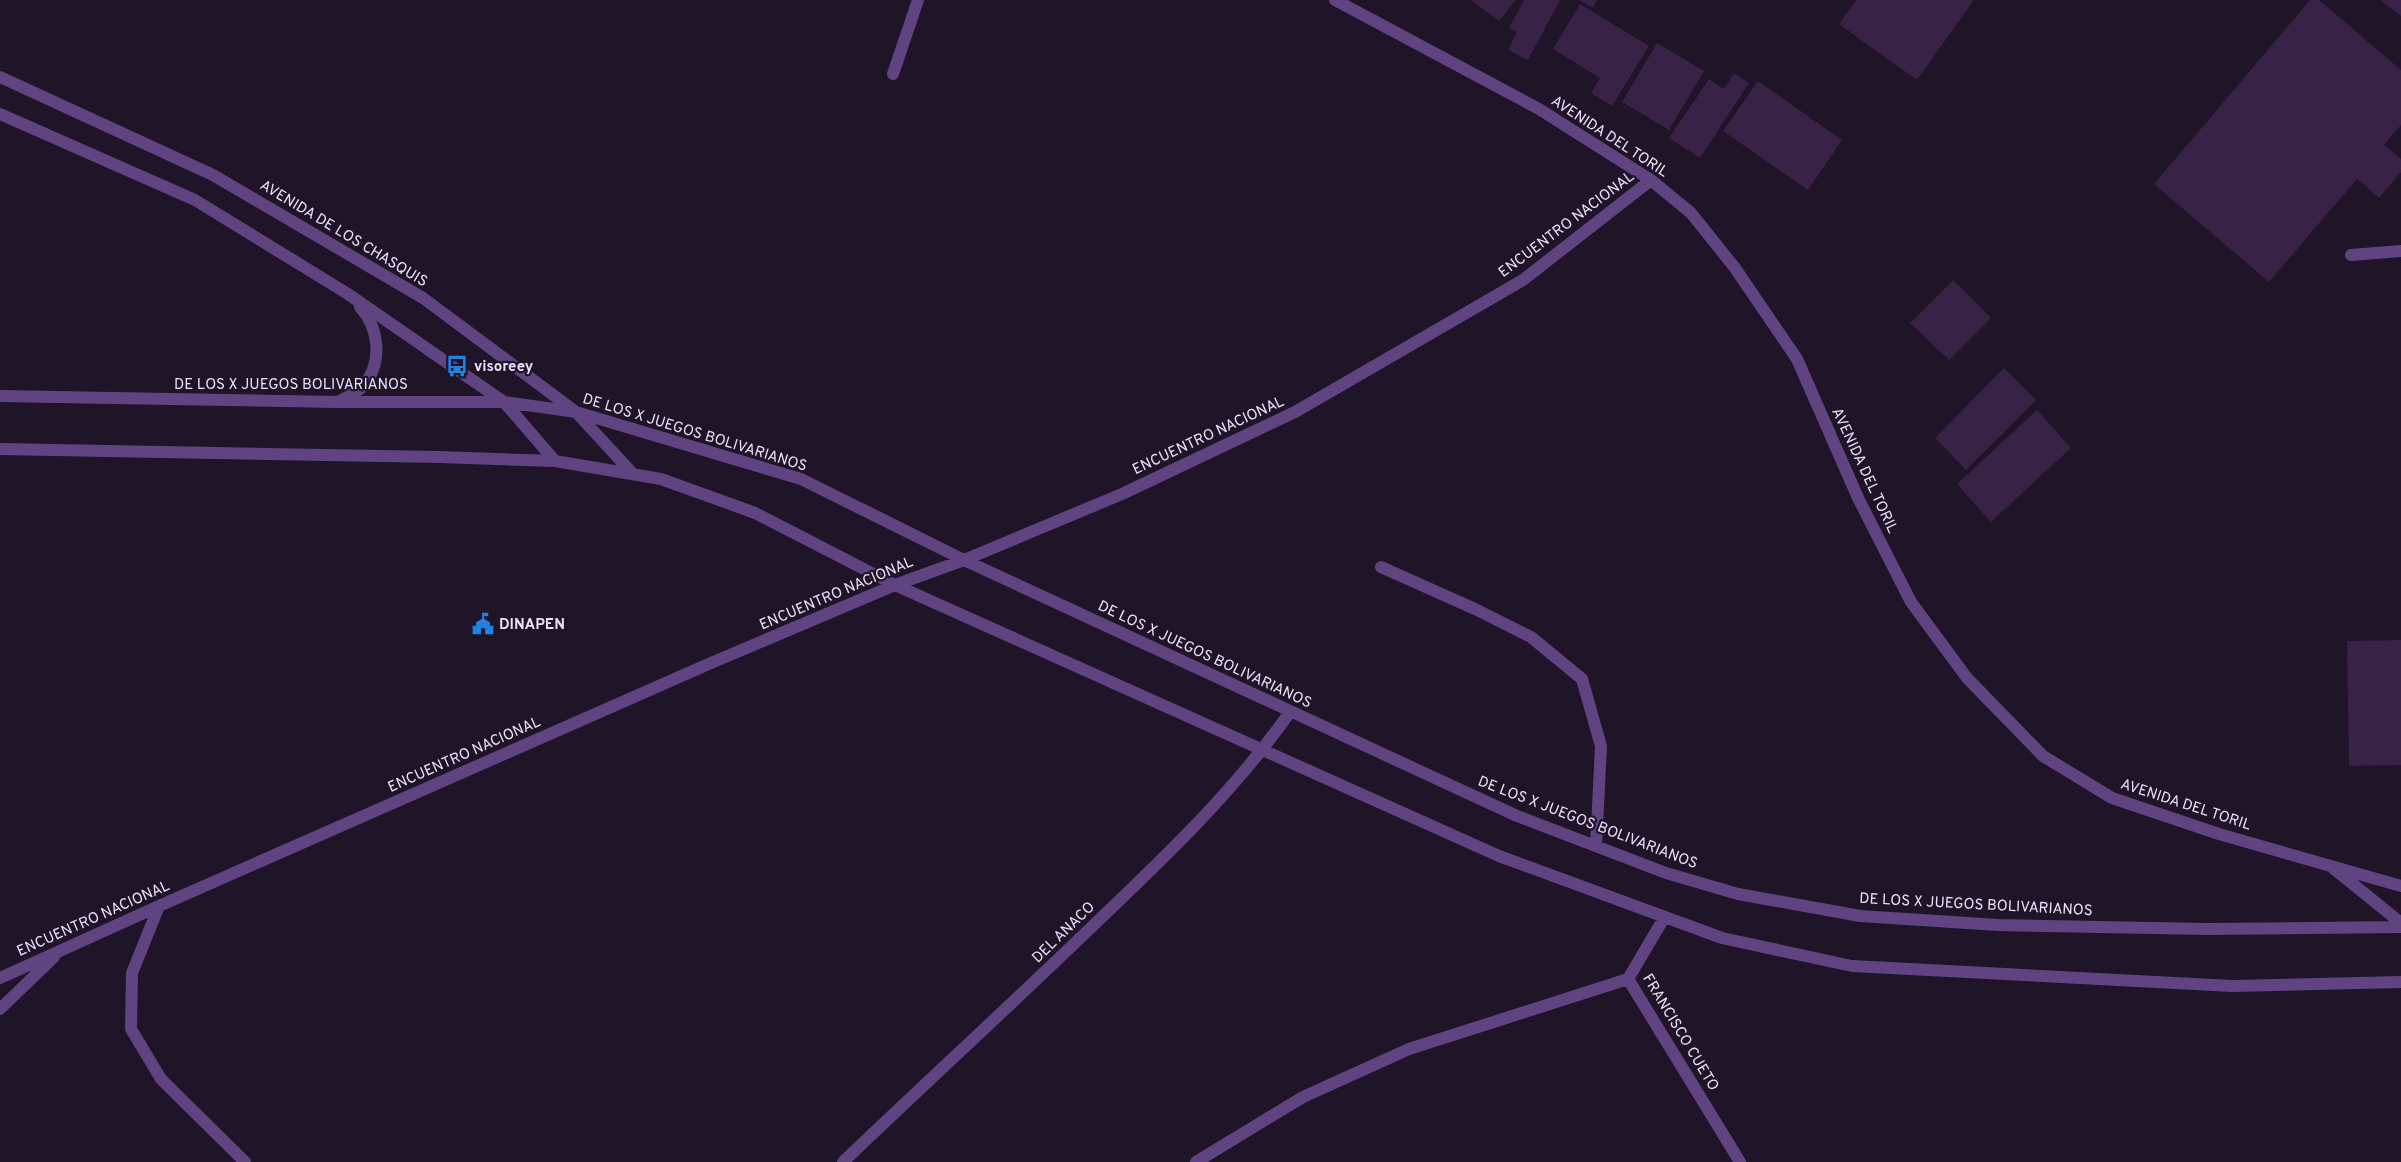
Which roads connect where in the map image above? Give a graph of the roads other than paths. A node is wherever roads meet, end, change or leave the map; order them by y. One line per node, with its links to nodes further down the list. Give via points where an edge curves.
1 (918, 0): 3 (street)
2 (1335, 0): 6 (street, AVENIDA DEL TORIL, via 1540,109)
3 (893, 74)
4 (0, 78): 13 (street, AVENIDA DE LOS CHASQUIS, via 213,175 423,298)
5 (0, 114): 9 (street, via 195,200)
6 (1651, 180): 17 (street, ENCUENTRO NACIONAL, via 1523,280 1295,412 1122,494); 23 (street, AVENIDA DEL TORIL, via 1692,213 1735,268 1797,359 1859,500 1912,602 1967,678 2043,756 2112,798 2219,834)
7 (2401, 251): 8 (street)
8 (2351, 255)
9 (348, 294): 11 (street, via 367,315 376,335 375,364 364,386); 12 (street)
10 (0, 396): 11 (street, DE LOS X JUEGOS BOLIVARIANOS)
11 (338, 402): 12 (street, DE LOS X JUEGOS BOLIVARIANOS)
12 (504, 402): 13 (street, DE LOS X JUEGOS BOLIVARIANOS); 15 (street)
13 (576, 412): 16 (street, AVENIDA DE LOS CHASQUIS); 17 (street, DE LOS X JUEGOS BOLIVARIANOS, via 802,479)
14 (0, 449): 15 (street)
15 (555, 462): 16 (street)
16 (633, 474): 19 (street, via 661,479 755,514)
17 (964, 560): 19 (street, ENCUENTRO NACIONAL); 20 (street, DE LOS X JUEGOS BOLIVARIANOS)
18 (1381, 568): 22 (street, via 1532,637 1582,679 1602,746)
19 (895, 585): 21 (street); 25 (street, ENCUENTRO NACIONAL)
20 (1290, 712): 21 (street, DEL ANACO); 22 (street, DE LOS X JUEGOS BOLIVARIANOS, via 1517,816)
21 (1263, 751): 26 (street, via 1499,856); 34 (street, DEL ANACO, via 1214,807 1152,869)
22 (1596, 846): 27 (street, DE LOS X JUEGOS BOLIVARIANOS, via 1666,873 1738,894 1860,916 1998,925 2198,929)
23 (2328, 863): 24 (street, AVENIDA DEL TORIL); 27 (street)
24 (2401, 886)
25 (159, 906): 28 (street, ENCUENTRO NACIONAL); 33 (street, via 132,974 131,1028 161,1079)
26 (1664, 918): 30 (street, FRANCISCO CUETO); 31 (street, via 1722,938 1852,966 2232,986)
27 (2401, 925)
28 (61, 950): 29 (street, ENCUENTRO NACIONAL); 32 (street)
29 (0, 978)
30 (1628, 979): 35 (street, via 1409,1049 1303,1098); 36 (street, FRANCISCO CUETO)
31 (2401, 982)
32 (0, 1009)
33 (245, 1162)
34 (843, 1162)
35 (1196, 1162)
36 (1740, 1162)

